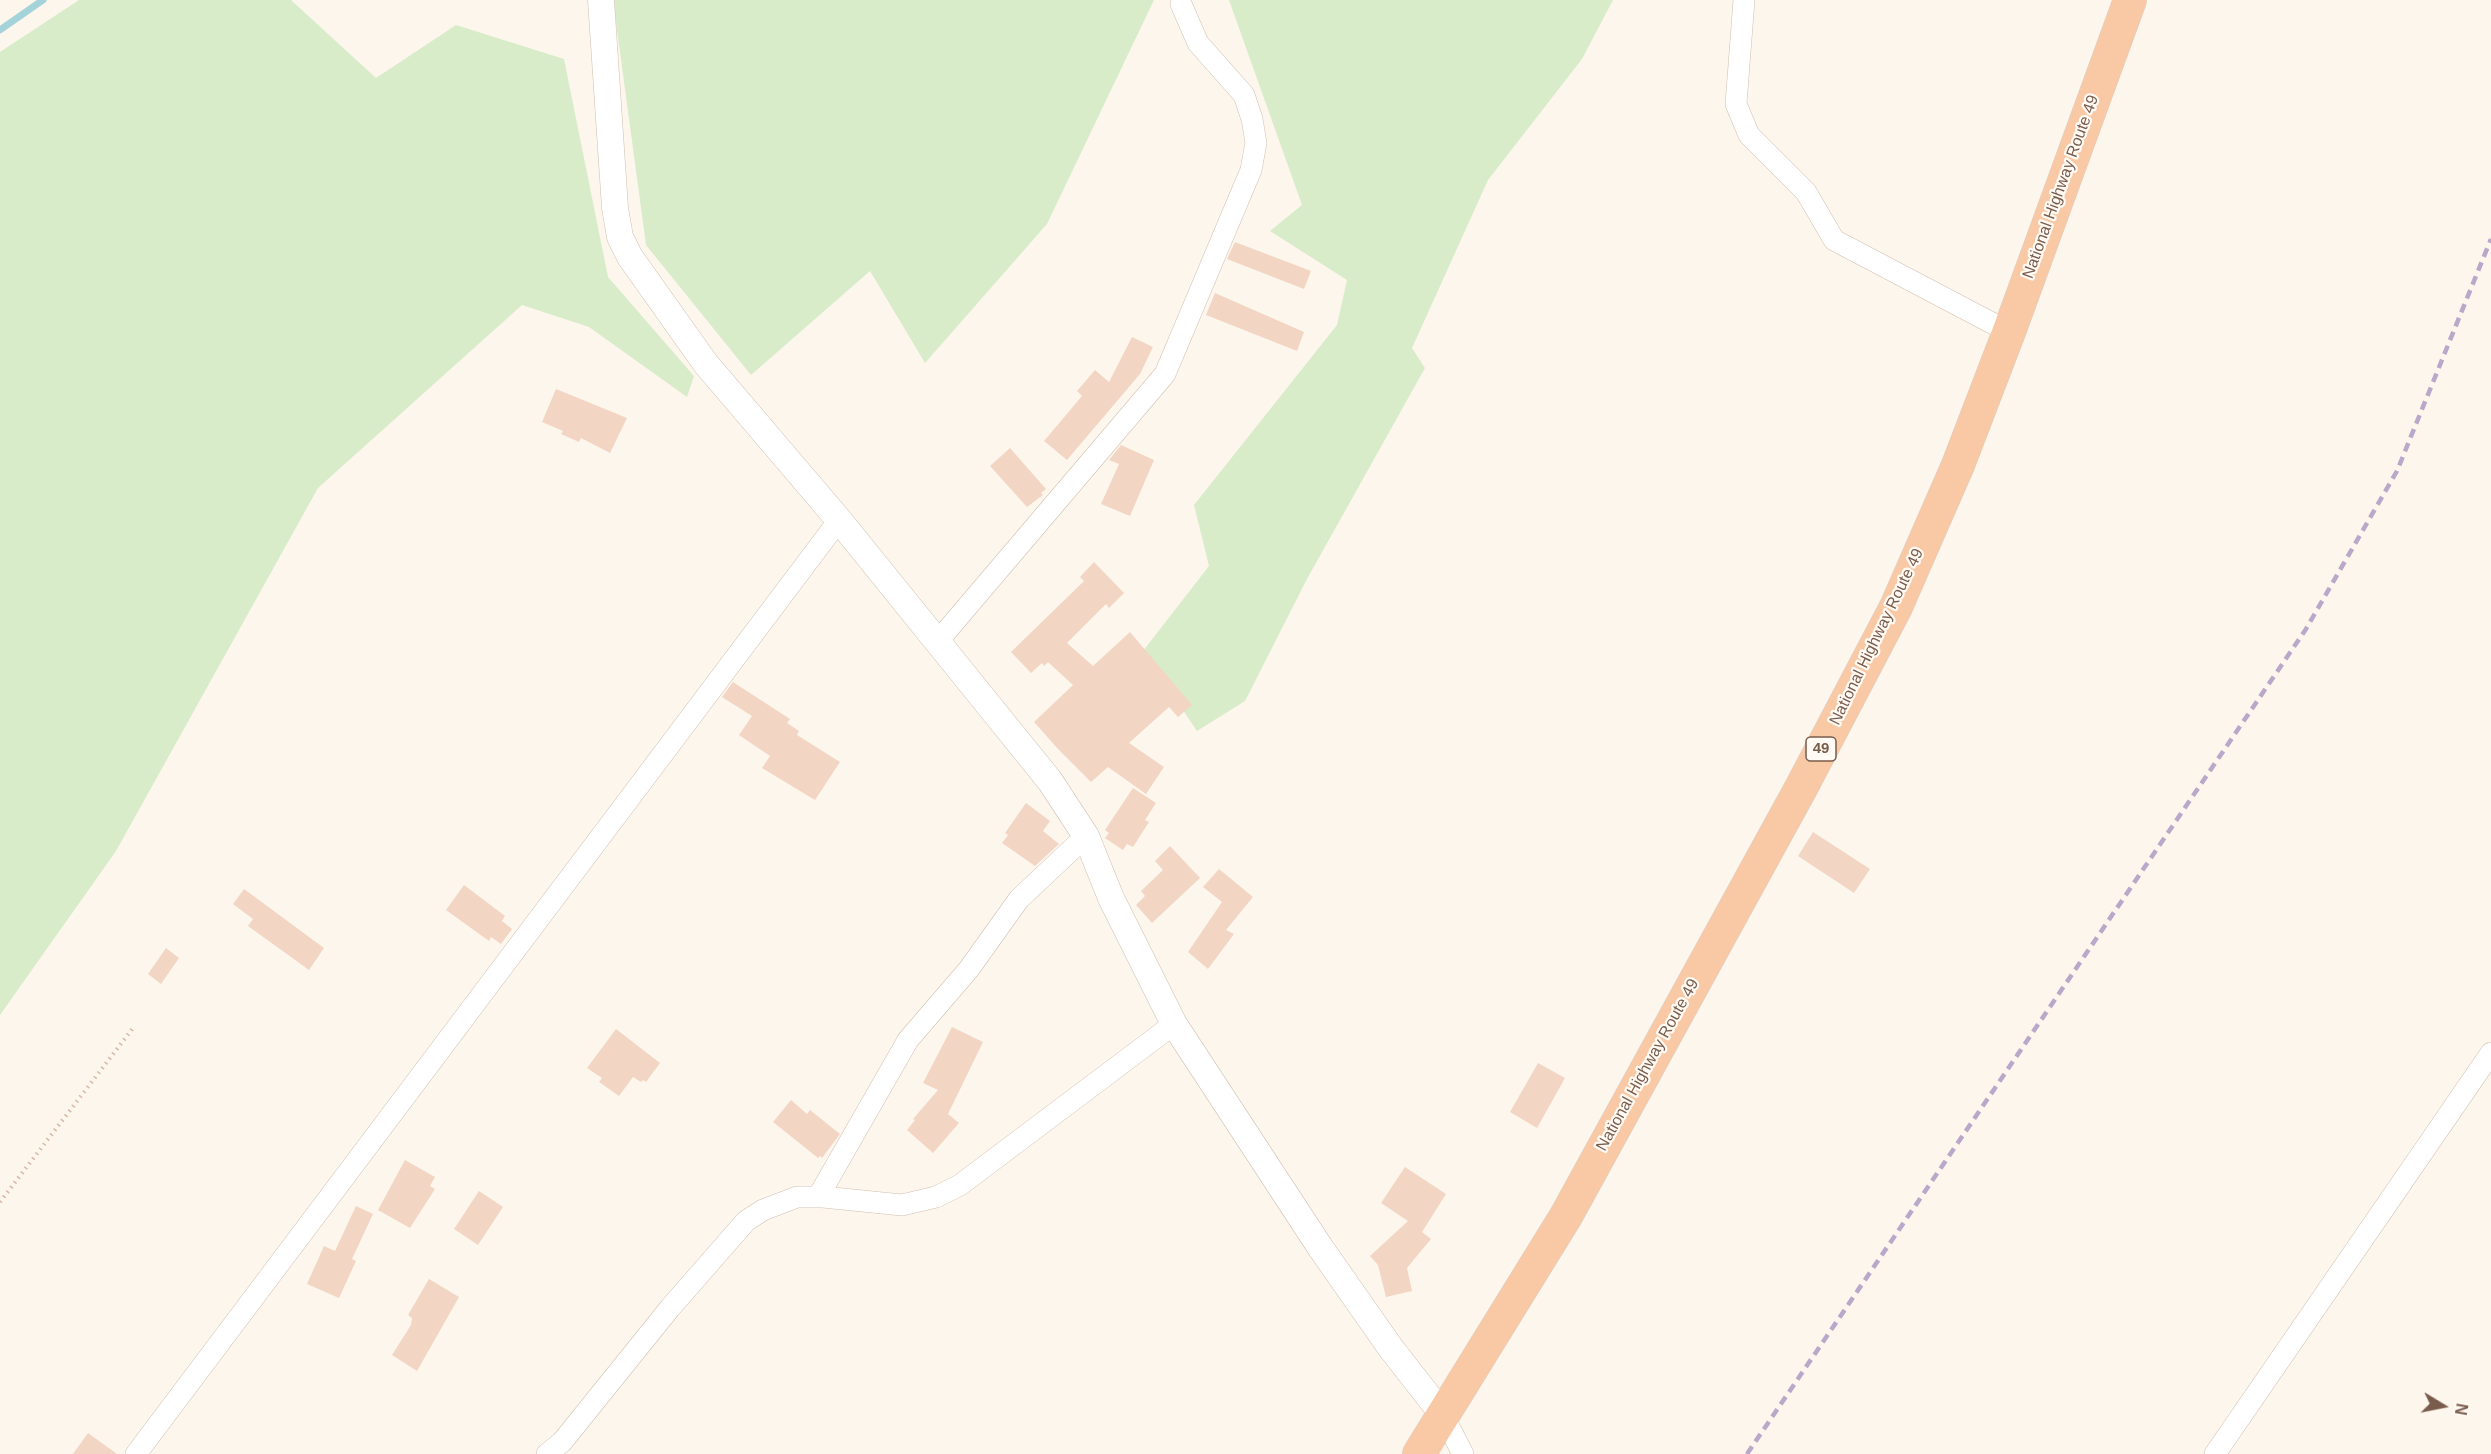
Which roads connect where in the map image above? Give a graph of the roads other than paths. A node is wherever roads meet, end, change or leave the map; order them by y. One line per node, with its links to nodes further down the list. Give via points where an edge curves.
1 (601, 0): 6 (street, via 612,180 622,243 706,364)
2 (1744, 0): 5 (street, via 1736,104 1749,135 1806,192 1834,240)
3 (2130, 0): 5 (highway, National Highway Route 49 / 49)
4 (1181, 4): 7 (street, via 1198,43 1244,95 1256,143 1251,170 1165,374)
5 (2009, 332): 12 (highway, National Highway Route 49 / 49, via 1958,465 1896,607 1566,1216)
6 (839, 520): 7 (street); 13 (street)
7 (938, 641): 8 (street, via 1050,781)
8 (1086, 836): 9 (street); 11 (street, via 1019,899 969,969 908,1040)
9 (1174, 1024): 11 (street, via 960,1185 936,1197 902,1205); 12 (street, via 1320,1247)
10 (2491, 1053): 17 (street)
11 (818, 1197): 14 (street, via 783,1201 746,1221 562,1442)
12 (1443, 1415): 15 (highway, National Highway Route 49 / 49); 16 (street)
13 (136, 1454)
14 (547, 1454)
15 (1419, 1454)
16 (1463, 1454)
17 (2215, 1454)

